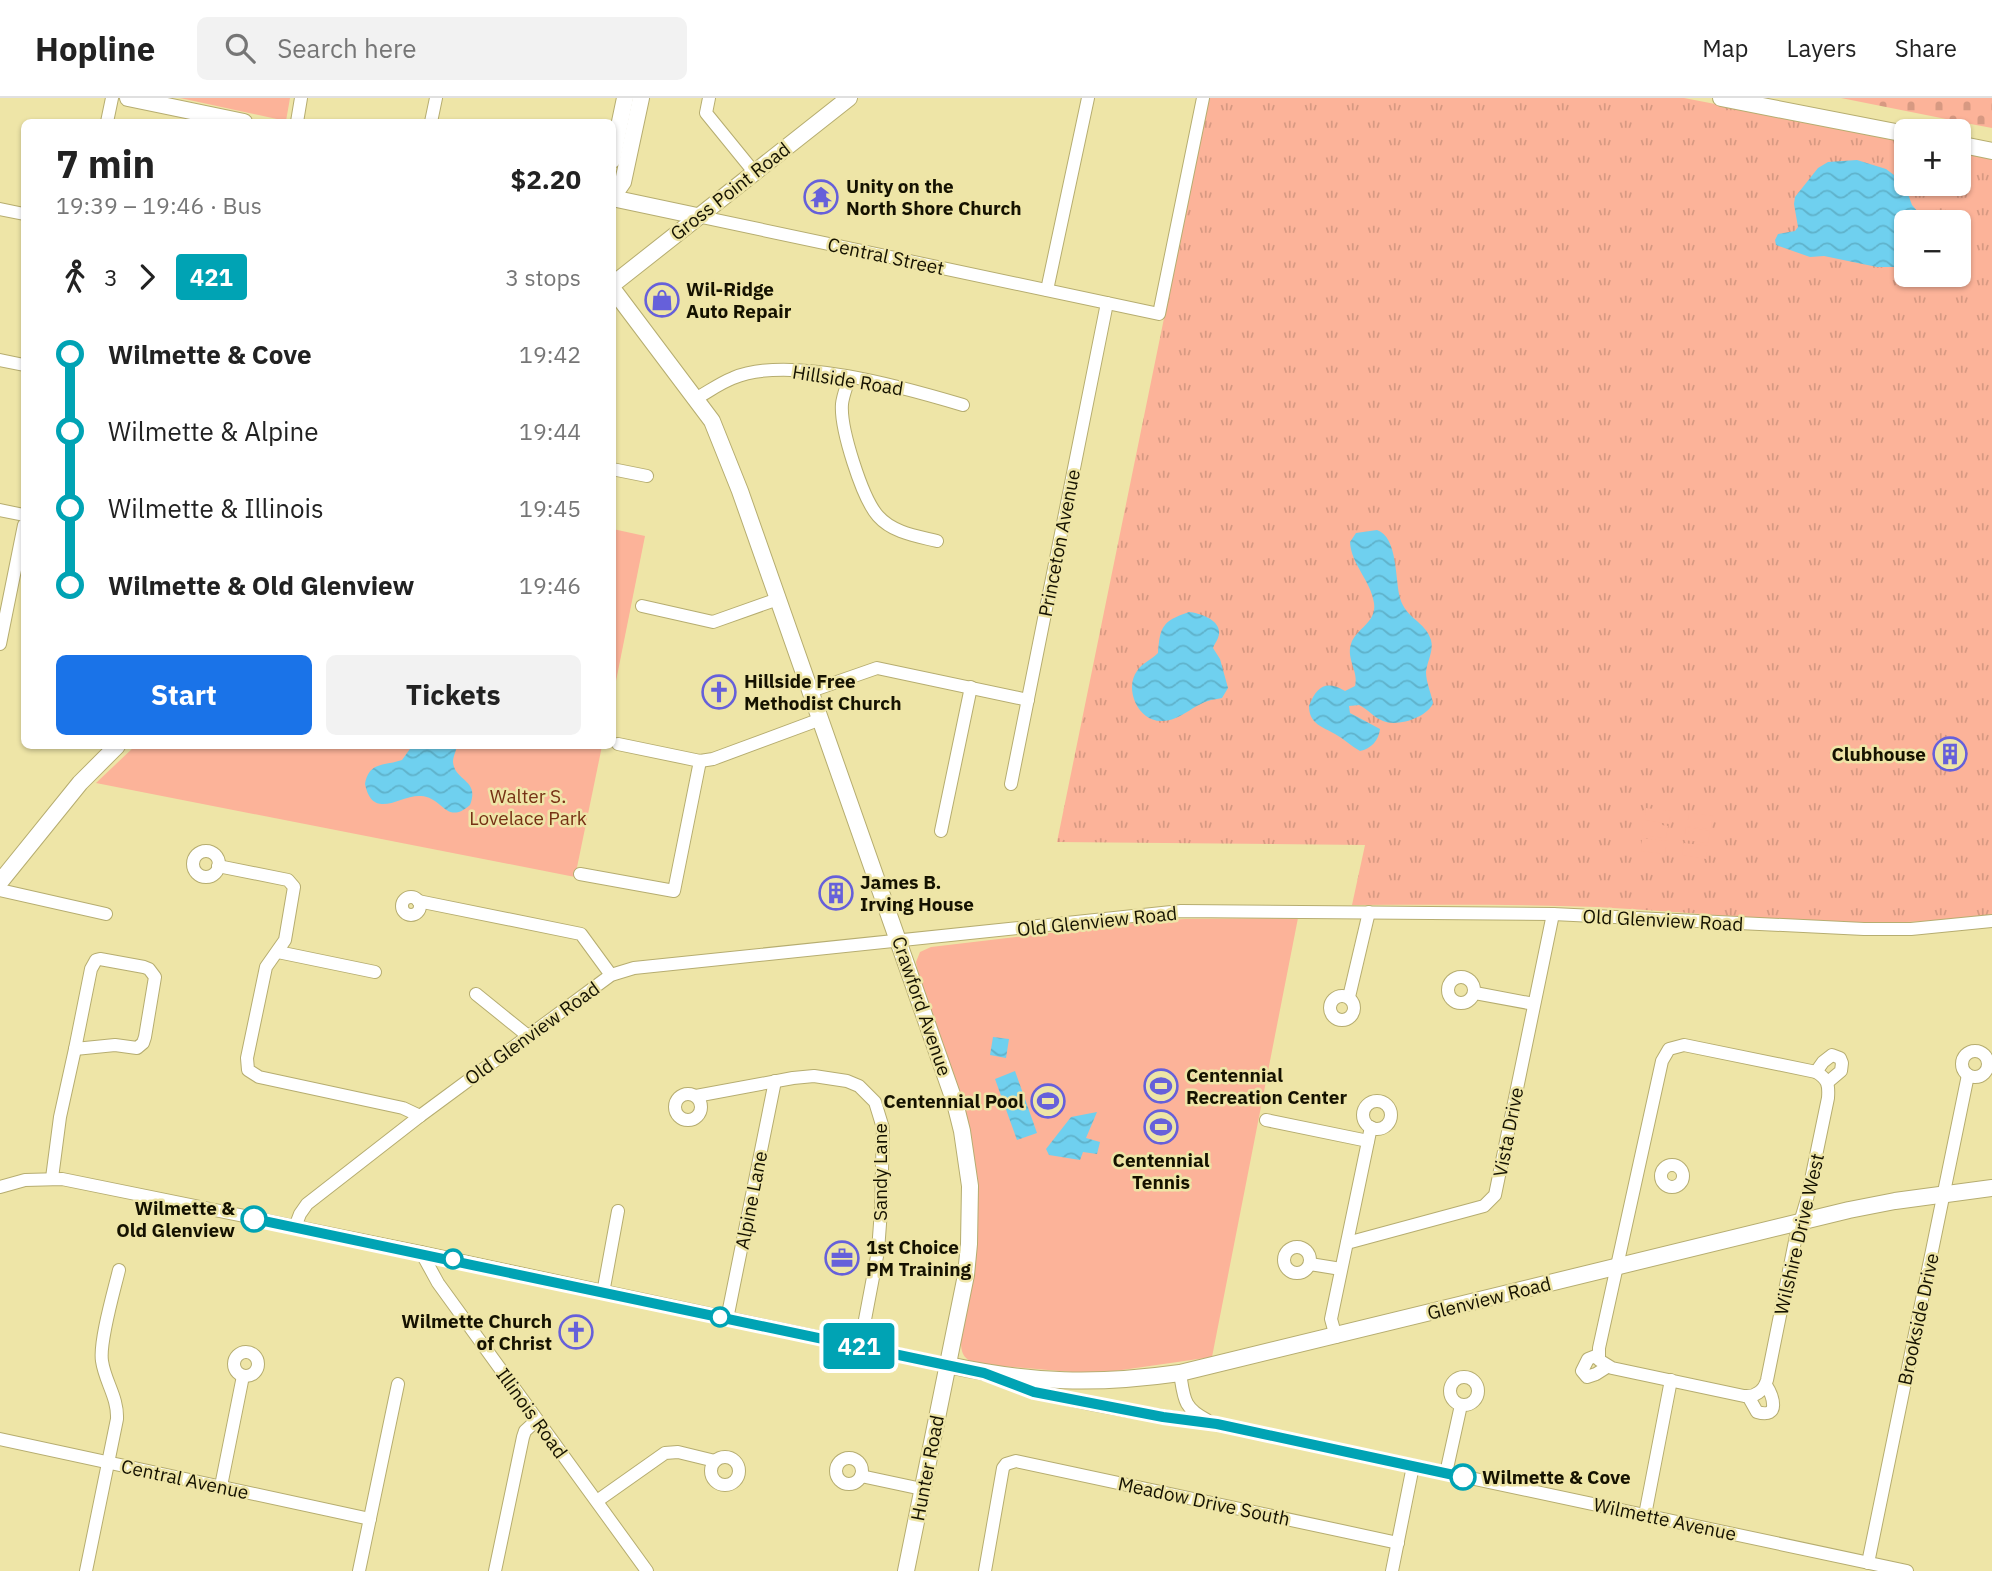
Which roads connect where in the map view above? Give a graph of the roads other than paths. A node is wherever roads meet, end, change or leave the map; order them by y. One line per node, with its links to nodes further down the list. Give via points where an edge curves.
1 (112, 98): 13 (street)
2 (128, 98): 12 (main road)
3 (301, 98): 15 (street)
4 (436, 98): 16 (street)
5 (625, 98): 18 (main road)
6 (641, 98): 22 (main road, via 624,182)
7 (709, 98): 21 (street, via 706,113)
8 (849, 98): 21 (main road, Gross Point Road)
9 (1088, 98): 28 (street)
10 (1203, 98): 30 (street, Central Street, via 1159,314)
11 (1721, 98): 17 (main road)
12 (167, 102): 14 (main road)
13 (108, 119)
14 (232, 119)
15 (298, 119)
16 (431, 119)
17 (1894, 132)
18 (616, 141)
19 (1971, 146): 20 (main road)
20 (1992, 150)
21 (754, 172): 26 (main road, Gross Point Road)
22 (616, 193)
23 (616, 199): 26 (main road, Central Street)
24 (0, 209): 25 (street)
25 (21, 213)
26 (697, 216): 27 (main road, Gross Point Road); 28 (street, Central Street)
27 (616, 284)
28 (1048, 290): 30 (street, Central Street)
29 (616, 292): 34 (main road, Crawford Avenue)
30 (1107, 303): 48 (street, Princeton Avenue)
31 (0, 360): 32 (street)
32 (21, 364)
33 (849, 378): 34 (street, Hillside Road, via 808,369 773,370 734,377); 35 (street, Hillside Road, via 911,389); 40 (street, via 842,404 844,429 866,497 893,528)
34 (695, 399): 43 (main road, Crawford Avenue, via 712,421)
35 (963, 405)
36 (616, 470): 37 (street)
37 (647, 476)
38 (0, 510): 39 (street)
39 (21, 514)
40 (937, 541)
41 (21, 560): 42 (street)
42 (19, 583): 45 (street)
43 (778, 598): 44 (street, via 713,622); 47 (main road, Crawford Avenue)
44 (642, 606)
45 (0, 642)
46 (971, 687): 47 (street, via 877,668); 48 (street); 54 (street)
47 (811, 691): 49 (main road, Crawford Avenue)
48 (1028, 700): 53 (street, Princeton Avenue)
49 (821, 719): 52 (street); 64 (main road, Crawford Avenue)
50 (618, 744): 52 (street)
51 (114, 749): 57 (main road, via 80,783)
52 (700, 761): 56 (street, via 674,891)
53 (1011, 784)
54 (941, 831)
55 (218, 866): 65 (street, via 292,882 286,934)
56 (580, 874)
57 (0, 882)
58 (0, 890): 61 (street)
59 (418, 901): 67 (street, via 581,934)
60 (1369, 912): 62 (street, Old Glenview Road); 64 (street, Old Glenview Road, via 1181,911); 70 (street)
61 (106, 914)
62 (1553, 914): 63 (street, Old Glenview Road, via 1864,929); 71 (street, Vista Drive)
63 (1992, 921)
64 (900, 942): 67 (street, Old Glenview Road, via 648,966); 103 (main road, Crawford Avenue, via 955,1102 970,1186 970,1244)
65 (278, 951): 66 (street); 79 (street, via 266,967 248,1070 259,1077)
66 (375, 972)
67 (611, 975): 72 (street, Old Glenview Road)
68 (1475, 993): 71 (street)
69 (476, 995): 72 (street)
70 (1349, 997)
71 (1534, 1004): 92 (street, Vista Drive, via 1497,1189 1490,1202)
72 (528, 1036): 79 (street, Old Glenview Road)
73 (75, 1049): 73 (street, via 96,960 149,969 155,982 140,1046); 85 (street)
74 (1816, 1072): 77 (street); 77 (street, Wilshire Drive West, via 1832,1055 1840,1058 1841,1071); 83 (street, via 1674,1046 1665,1052)
75 (1968, 1075): 88 (street, Brookside Drive)
76 (775, 1081): 78 (street, Sandy Lane); 99 (street, Alpine Lane); 101 (street, Sandy Lane, via 814,1076 847,1081 867,1093 879,1112 883,1128 878,1251)
77 (1828, 1082): 90 (street, Wilshire Drive West)
78 (696, 1096)
79 (419, 1115): 91 (street, Old Glenview Road, via 307,1204)
80 (1266, 1120): 82 (street)
81 (1371, 1127): 82 (street)
82 (1368, 1141): 92 (street)
83 (1639, 1169): 84 (street); 95 (street)
84 (1661, 1174)
85 (52, 1178): 86 (street, Wilmette Avenue); 91 (street, Wilmette Avenue)
86 (0, 1187)
87 (1992, 1188): 88 (main road, Glenview Road)
88 (1944, 1193): 90 (main road, Glenview Road); 127 (street, Brookside Drive)
89 (618, 1211): 98 (street)
90 (1800, 1222): 95 (main road, Glenview Road); 110 (street, Wilshire Drive West)
91 (295, 1227): 93 (street, Wilmette Avenue)
92 (1347, 1243): 96 (street)
93 (421, 1252): 98 (street, Wilmette Avenue); 113 (street, Illinois Road, via 438,1283)
94 (1310, 1264): 96 (street)
95 (1617, 1265): 100 (main road, Glenview Road); 102 (street)
96 (1341, 1269): 100 (street, via 1331,1319)
97 (118, 1270): 117 (street, via 101,1353 116,1400)
98 (603, 1293): 99 (street, Wilmette Avenue)
99 (727, 1319): 101 (street, Wilmette Avenue)
100 (1336, 1337): 106 (main road, Glenview Road)
101 (860, 1346): 103 (street, Wilmette Avenue)
102 (1598, 1355): 104 (street); 104 (street, Wilshire Drive West, via 1588,1359 1581,1371 1587,1377)
103 (948, 1365): 105 (main road, Wilmette Avenue); 122 (main road, Hunter Road)
104 (1607, 1367): 108 (street, Wilshire Drive West)
105 (984, 1373): 106 (main road, Glenview Road, via 1081,1382); 114 (street, Wilmette Avenue, via 1034,1392)
106 (1180, 1373): 114 (street, Wilmette Avenue, via 1187,1406)
107 (243, 1376): 121 (street)
108 (1671, 1380): 111 (street, Wilshire Drive West); 124 (street)
109 (398, 1384): 125 (street)
110 (1766, 1385): 111 (street); 111 (street, Wilshire Drive West, via 1774,1398 1770,1412 1758,1412)
111 (1748, 1396)
112 (1461, 1405): 119 (street)
113 (537, 1420): 123 (street, Illinois Road); 130 (street, via 523,1437)
114 (1217, 1424): 118 (street, Wilmette Avenue)
115 (0, 1439): 117 (street, Central Avenue)
116 (715, 1461): 123 (street, via 665,1453)
117 (108, 1462): 121 (street, Central Avenue); 128 (street)
118 (1413, 1466): 119 (street, Wilmette Avenue); 126 (street)
119 (1446, 1473): 124 (street, Wilmette Avenue)
120 (861, 1476): 122 (street)
121 (221, 1486): 125 (street, Central Avenue)
122 (922, 1489): 132 (main road, Hunter Road)
123 (597, 1501): 131 (street, Illinois Road)
124 (1645, 1515): 127 (street, Wilmette Avenue)
125 (370, 1520): 129 (street)
126 (1398, 1543): 133 (street, Meadow Drive South, via 1010,1462 1002,1473); 134 (street)
127 (1868, 1563): 135 (street, Wilmette Avenue)
128 (86, 1571)
129 (359, 1571)
130 (495, 1571)
131 (647, 1571)
132 (906, 1571)
133 (985, 1571)
134 (1392, 1571)
135 (1907, 1571)

